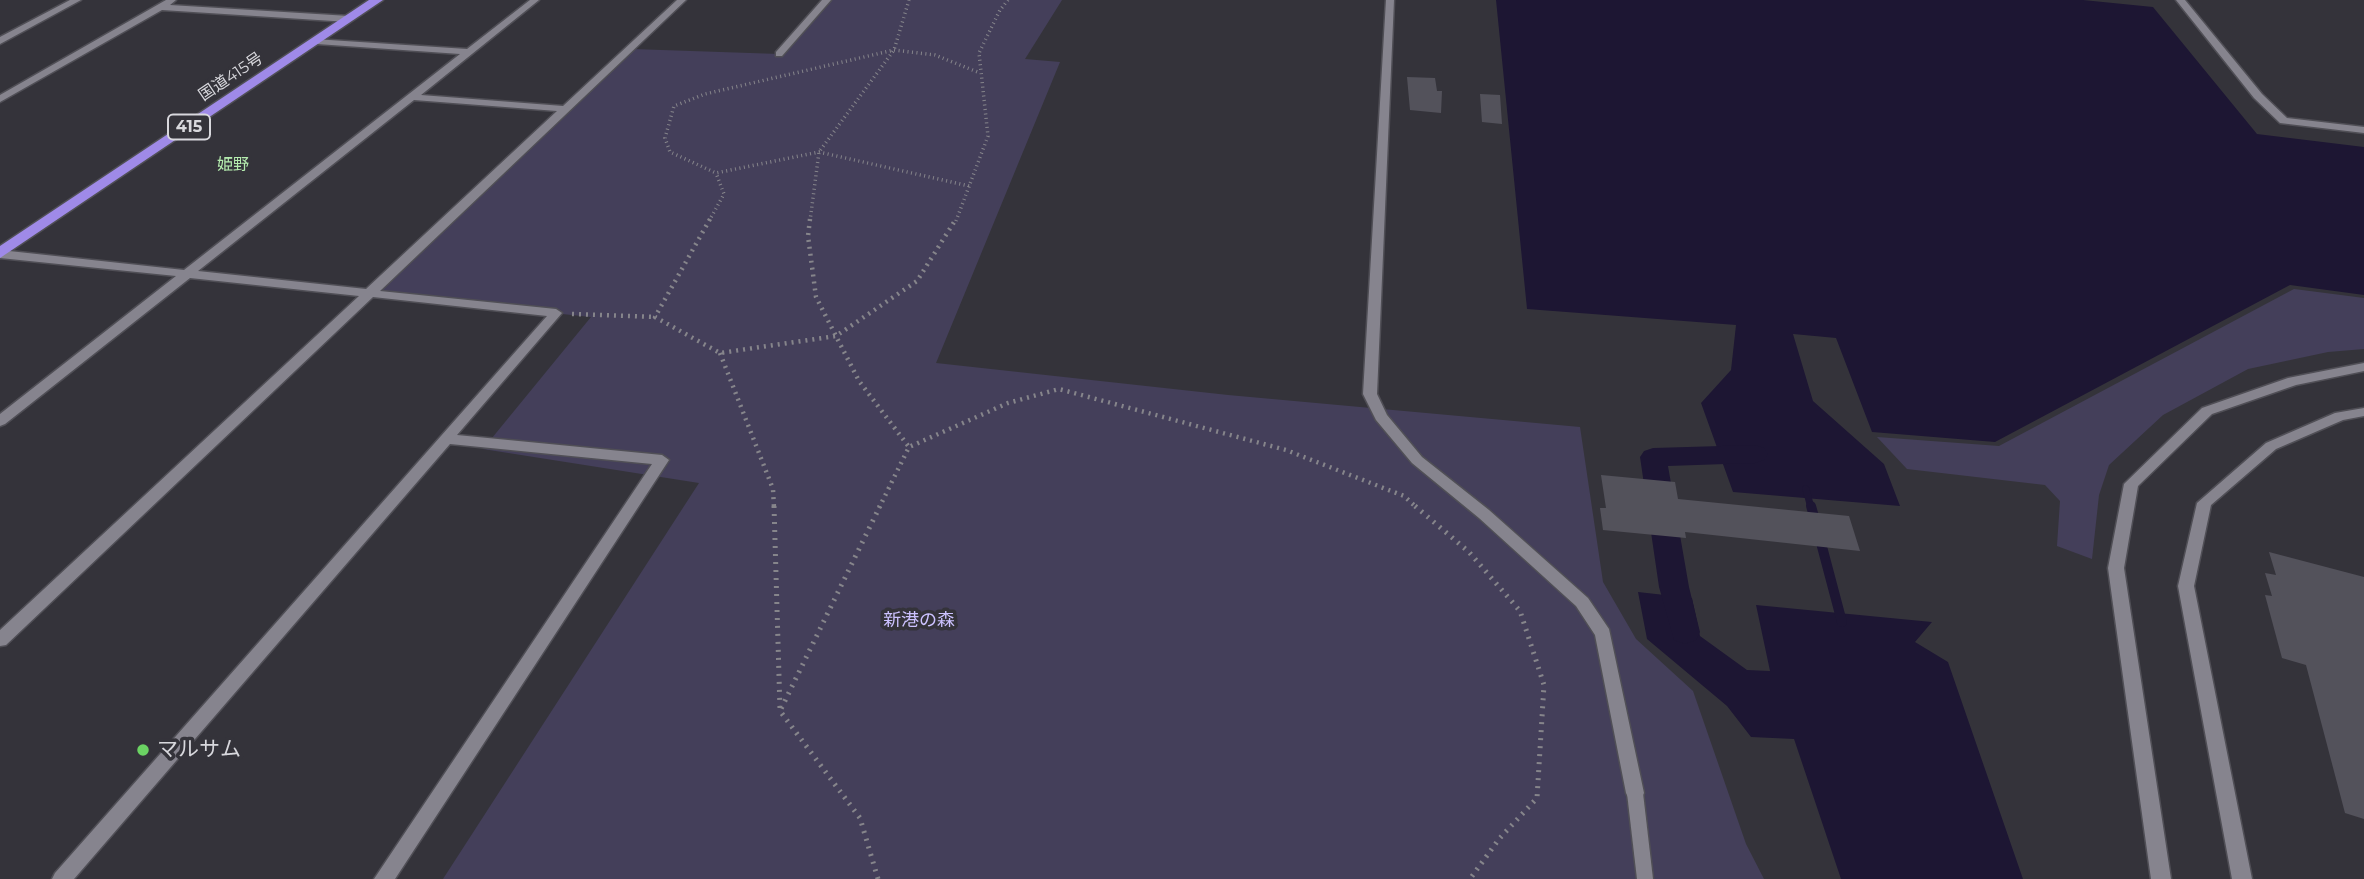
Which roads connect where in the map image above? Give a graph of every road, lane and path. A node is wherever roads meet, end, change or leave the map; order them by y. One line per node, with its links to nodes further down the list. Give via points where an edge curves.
1 (77, 0): 13 (street)
2 (172, 0): 11 (street)
3 (377, 0): 12 (highway, 国道415号 / 415)
4 (535, 0): 16 (street)
5 (682, 0): 21 (street)
6 (827, 0): 17 (street)
7 (909, 0): 15 (path)
8 (1008, 0): 18 (path, via 979,53)
9 (1390, 0): 40 (street, via 1370,394 1381,416 1417,460 1582,602 1603,634)
10 (2180, 0): 22 (street, via 2284,121)
11 (160, 7): 12 (street); 20 (street)
12 (349, 19): 14 (highway, 国道415号 / 415)
13 (0, 41)
14 (317, 41): 16 (street); 26 (highway, 国道415号 / 415)
15 (894, 50): 18 (path, via 935,55); 23 (path); 24 (path, via 705,94 674,106 665,138 670,152)
16 (469, 52): 19 (street)
17 (779, 54)
18 (980, 73): 25 (path, via 988,136)
19 (412, 97): 21 (street); 27 (street)
20 (0, 99)
21 (566, 108): 28 (street)
22 (2364, 130)
23 (819, 152): 24 (path); 25 (path); 31 (path, via 808,236 816,297)
24 (716, 173): 30 (path, via 724,194)
25 (969, 186): 31 (path, via 953,228 917,281)
26 (0, 254): 27 (street)
27 (186, 274): 28 (street); 35 (street)
28 (370, 294): 29 (street); 38 (street)
29 (556, 313): 30 (path); 36 (street)
30 (655, 317): 32 (path)
31 (836, 336): 32 (path); 37 (path, via 859,381)
32 (720, 353): 39 (path, via 773,489)
33 (2364, 367): 46 (street, via 2292,381 2207,411 2131,484 2116,568)
34 (2364, 412): 47 (street, via 2340,416 2271,446 2204,503 2186,586)
35 (0, 421)
36 (447, 439): 41 (street); 42 (street, via 662,460)
37 (909, 447): 39 (path); 44 (path, via 1008,403 1059,389 1286,450 1404,496 1469,552 1520,611 1544,685 1537,798)
38 (0, 640)
39 (780, 711): 43 (path, via 860,818)
40 (1635, 793): 45 (lane)
41 (62, 879)
42 (384, 879)
43 (878, 879)
44 (1470, 879)
45 (1645, 879)
46 (2161, 879)
47 (2242, 879)

